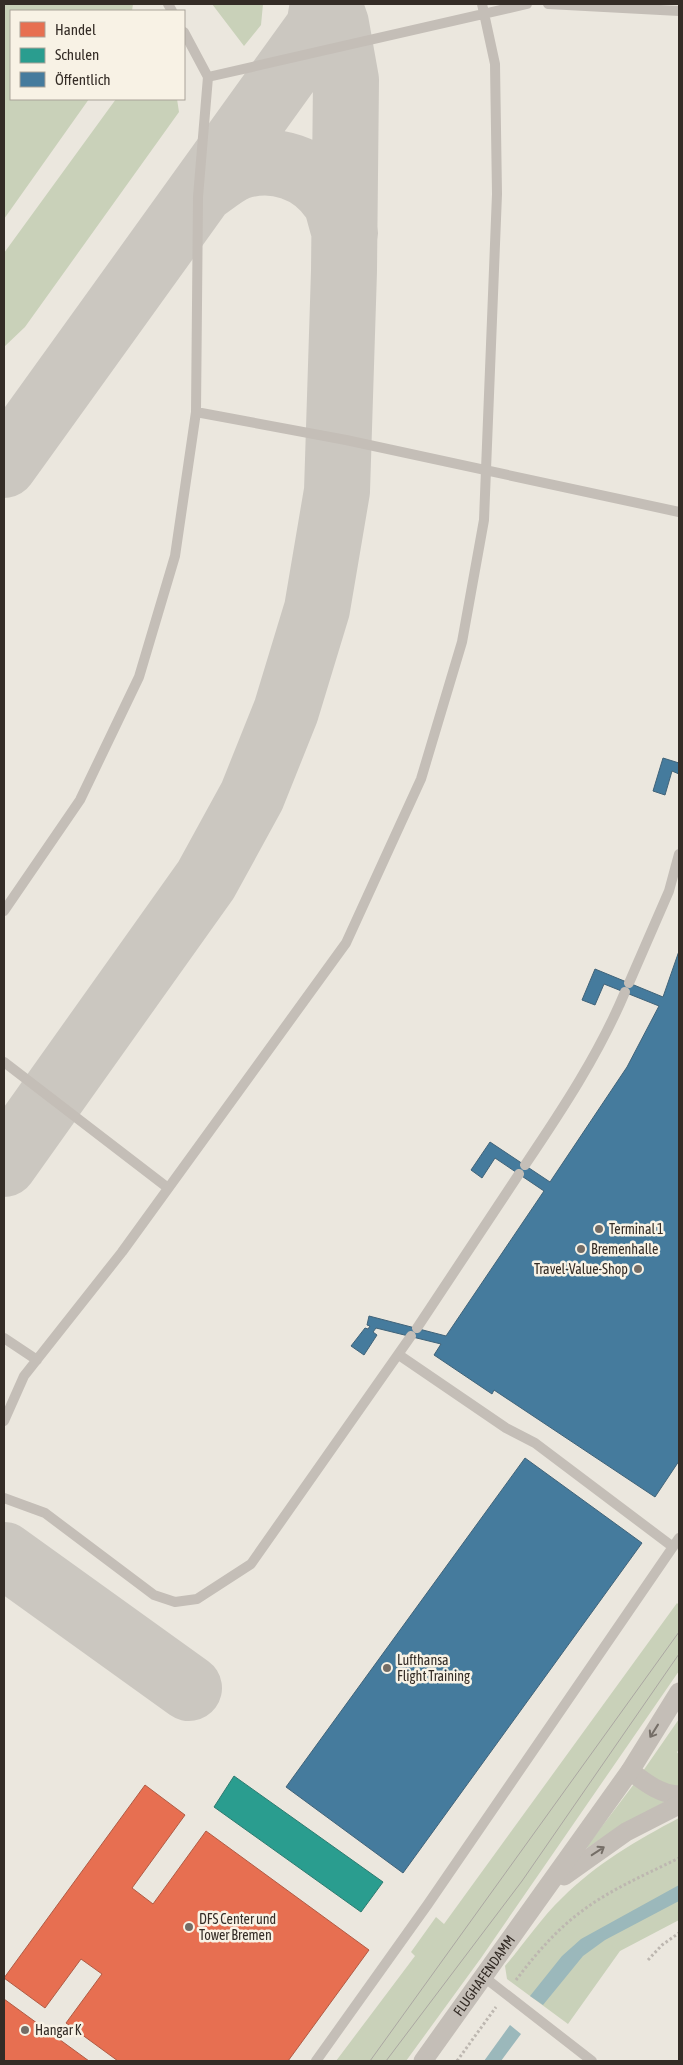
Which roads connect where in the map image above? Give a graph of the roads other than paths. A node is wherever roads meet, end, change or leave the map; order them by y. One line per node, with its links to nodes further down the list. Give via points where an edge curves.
1 (482, 4): 5 (lane)
2 (528, 4): 5 (lane)
3 (548, 4): 4 (lane)
4 (679, 11)
5 (485, 14): 7 (lane); 9 (lane, via 495,64 497,194)
6 (185, 34): 7 (lane)
7 (208, 77): 8 (lane, via 198,197)
8 (196, 412): 9 (lane); 12 (lane, via 175,556 139,677 80,800)
9 (486, 470): 10 (lane); 14 (lane, via 484,520 462,642 421,779 382,869 346,943)
10 (679, 512)
11 (679, 854): 16 (lane, via 668,891 611,1025 570,1096)
12 (4, 911)
13 (4, 1062): 14 (lane)
14 (168, 1188): 17 (lane)
15 (4, 1338): 17 (lane)
16 (399, 1356): 19 (lane, via 251,1564 197,1600 175,1602 154,1595 44,1513); 21 (lane, via 506,1428 535,1443)
17 (37, 1360): 18 (lane, via 24,1376)
18 (4, 1421)
19 (4, 1498)
20 (679, 1538): 21 (lane)
21 (673, 1548): 28 (lane)
22 (679, 1692): 23 (street, FLUGHAFENDAMM, one-way to 23)
23 (630, 1771): 24 (street, via 654,1788); 26 (street, FLUGHAFENDAMM)
24 (679, 1795)
25 (679, 1805): 26 (street, FLUGHAFENDAMM, one-way to 25, via 583,1860 626,1832)
26 (545, 1891): 27 (street, FLUGHAFENDAMM)
27 (484, 1977): 29 (street, FLUGHAFENDAMM); 30 (lane)
28 (316, 2061)
29 (423, 2061)
30 (592, 2061)

